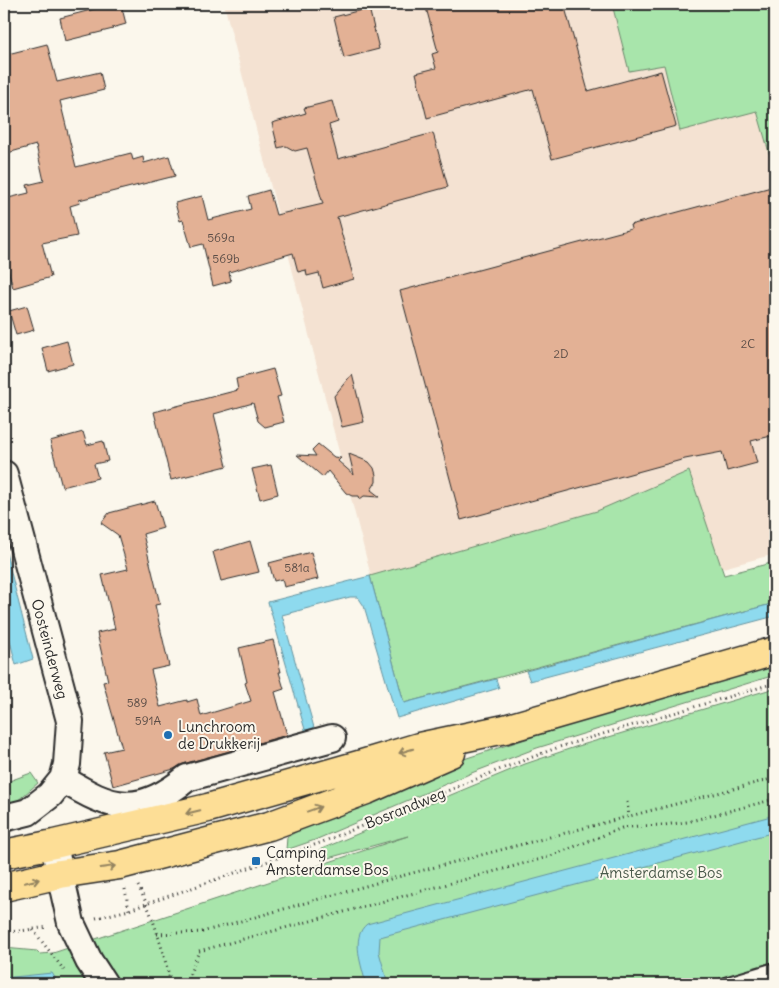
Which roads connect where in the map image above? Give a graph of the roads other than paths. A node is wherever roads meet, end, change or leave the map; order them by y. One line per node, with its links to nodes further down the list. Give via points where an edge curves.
1 (4, 474): 5 (street, Oosteinderweg, via 70,721 67,764)
2 (775, 651): 3 (main road, Bosrandweg)
3 (505, 729): 7 (main road, Bosrandweg, one-way to 7, via 419,747 208,808); 9 (main road, Bosrandweg, one-way to 3, via 120,865 269,826 369,789)
4 (332, 738): 5 (street, via 187,778 145,803 125,805 106,802)
5 (62, 779): 6 (street, Oosteinderweg, via 50,795 28,812)
6 (4, 818)
7 (54, 844): 8 (main road, Bosrandweg); 9 (street)
8 (4, 854)
9 (60, 874): 10 (main road, Bosrandweg, one-way to 9); 12 (street, via 71,923)
10 (4, 887)
11 (775, 969): 13 (lane)
12 (104, 984)
13 (725, 984)

